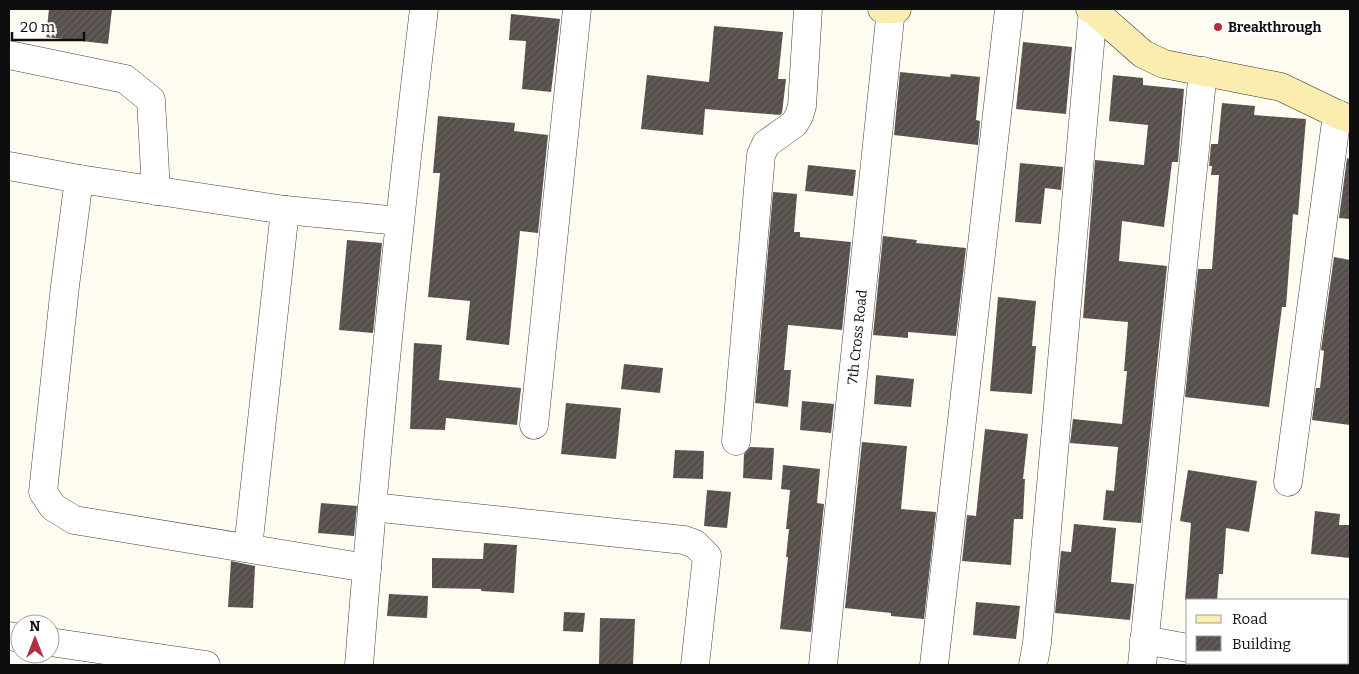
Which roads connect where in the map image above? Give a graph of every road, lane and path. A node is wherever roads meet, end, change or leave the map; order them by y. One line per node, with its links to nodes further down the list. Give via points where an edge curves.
1 (424, 9): 14 (street)
2 (577, 9): 15 (street)
3 (808, 9): 16 (street, via 799,116 794,124 766,144 760,155)
4 (890, 9): 27 (street, 7th Cross Road)
5 (1010, 9): 28 (street)
6 (1092, 10): 8 (main road, via 1143,54 1164,64); 29 (street)
7 (9, 55): 12 (street, via 125,79 151,100)
8 (1203, 71): 9 (main road, via 1281,88); 23 (street)
9 (1343, 116): 17 (street)
10 (9, 166): 11 (street)
11 (79, 179): 12 (street); 19 (street, via 43,492 54,507 74,520)
12 (156, 191): 13 (street)
13 (284, 210): 14 (street); 19 (street)
14 (399, 221): 18 (street)
15 (534, 425)
16 (736, 441)
17 (1288, 482)
18 (372, 508): 20 (street); 26 (street, via 684,540 695,544 706,556)
19 (248, 548): 20 (street)
20 (367, 568): 25 (street)
21 (60, 643): 24 (street)
22 (1186, 648): 23 (street)
23 (1143, 652)
24 (206, 665)
25 (359, 665)
26 (695, 665)
27 (823, 665)
28 (934, 665)
29 (1033, 665)

